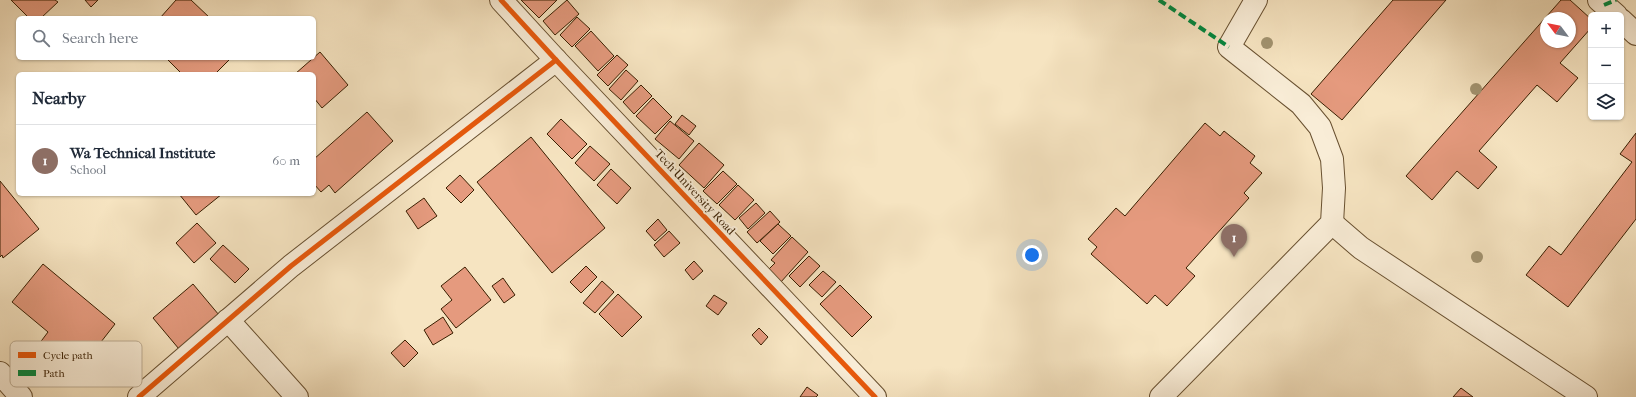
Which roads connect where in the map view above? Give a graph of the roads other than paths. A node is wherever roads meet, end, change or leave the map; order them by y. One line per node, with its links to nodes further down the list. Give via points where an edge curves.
1 (501, 0): 7 (street, Tech University Road)
2 (1256, 0): 8 (street, via 1229,47 1301,104 1320,127 1332,159)
3 (1600, 0): 4 (street)
4 (1613, 12)
5 (1624, 23): 6 (street)
6 (1636, 34)
7 (556, 60): 9 (street, via 291,266); 16 (street, Tech University Road)
8 (1332, 222): 17 (street); 18 (street, via 1361,248)
9 (228, 320): 14 (street); 15 (street)
10 (0, 373): 11 (street)
11 (10, 384)
12 (12, 387): 13 (street)
13 (21, 397)
14 (139, 397)
15 (297, 397)
16 (874, 397)
17 (1162, 397)
18 (1586, 397)

